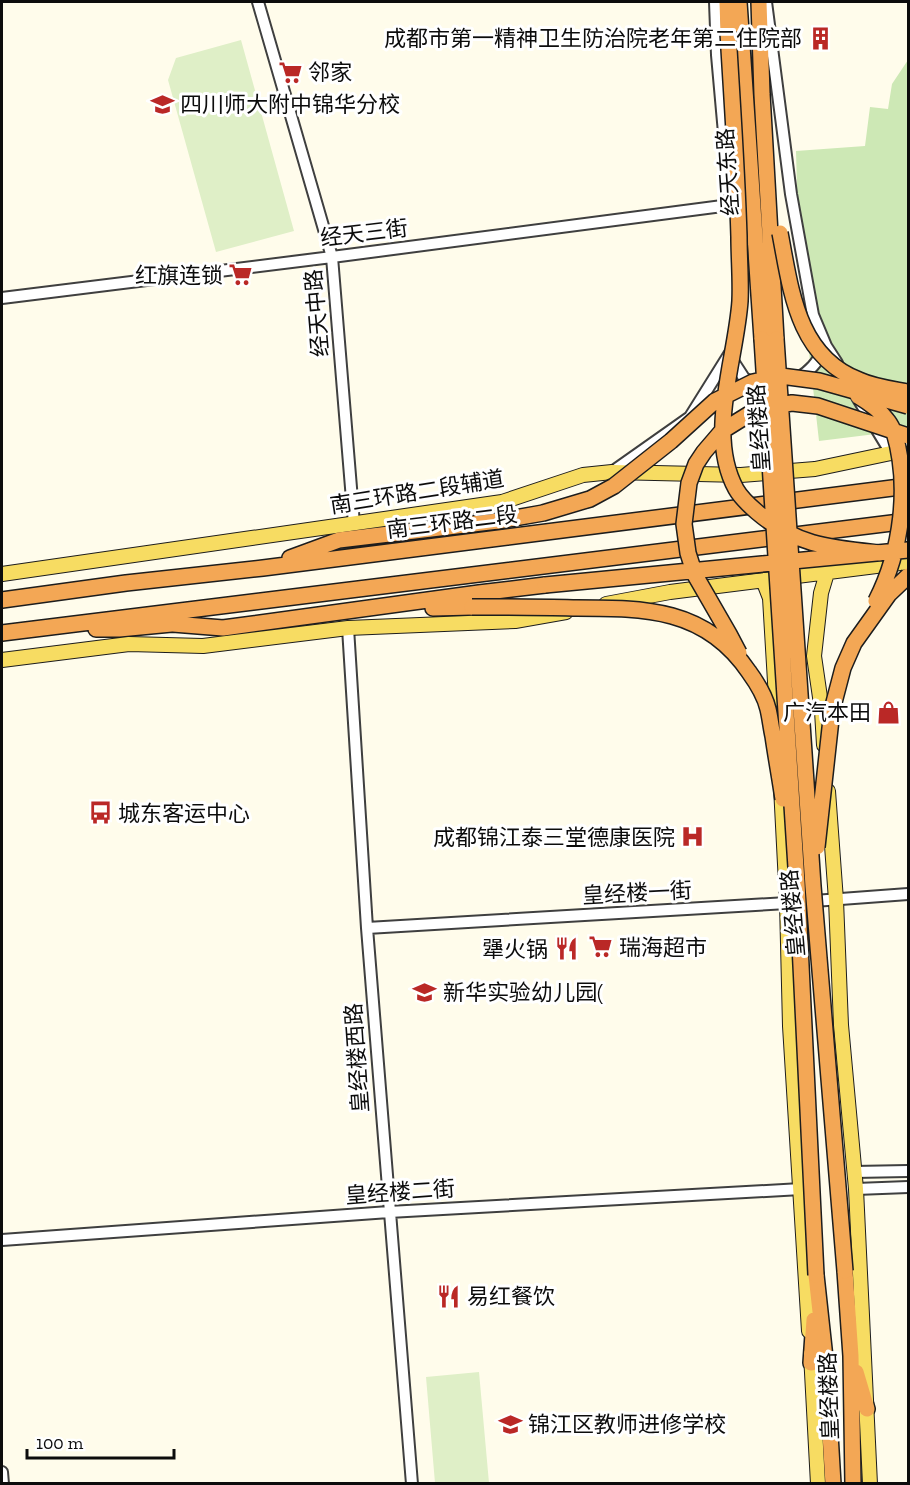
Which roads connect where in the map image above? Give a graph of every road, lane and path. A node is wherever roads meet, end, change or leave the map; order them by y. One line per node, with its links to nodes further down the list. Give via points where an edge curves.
1 (258, 2): 9 (street, 经天中路)
2 (715, 2): 8 (street)
3 (727, 2): 25 (highway, bridge, via 740,301 723,431 729,474 750,506 789,534 836,549)
4 (739, 2): 11 (highway, 经天东路)
5 (759, 2): 7 (highway, 经天东路)
6 (766, 2): 12 (street, via 813,315)
7 (762, 94): 11 (highway, 经天东路); 15 (highway, bridge, via 780,233 804,330 816,349 838,369 859,381)
8 (730, 205): 9 (street, 经天三街); 13 (street, via 741,324)
9 (332, 257): 10 (street, 经天三街); 23 (street, 经天中路)
10 (2, 298)
11 (769, 339): 42 (highway, 皇经楼路, bridge)
12 (826, 346): 13 (street, via 808,373 789,384 761,387 744,378); 18 (street)
13 (729, 355): 20 (street, via 690,417)
14 (846, 388): 16 (highway, bridge); 27 (highway, bridge, via 782,376 753,382 715,400 671,441 614,486 590,499 498,521 339,540); 39 (highway, bridge, via 887,419 902,447 908,502 902,535 885,584)
15 (909, 392)
16 (909, 406)
17 (909, 436): 41 (highway, bridge, via 818,406 792,403 759,408 722,431 704,452 689,483 684,524 688,553 695,574)
18 (891, 453): 19 (main road, 南三环路二段辅道); 20 (main road, 南三环路二段辅道, via 815,469 741,475)
19 (909, 454)
20 (612, 472): 23 (main road, 南三环路二段辅道, via 583,475 502,502)
21 (909, 486): 27 (highway, 南三环路二段)
22 (909, 521): 32 (highway)
23 (354, 524): 29 (main road, 南三环路二段辅道)
24 (909, 550): 25 (highway, bridge)
25 (880, 553): 34 (highway, bridge, via 557,584)
26 (909, 562): 28 (main road)
27 (263, 568): 33 (highway, 南三环路二段)
28 (827, 573): 31 (main road); 44 (main road, via 814,656 822,711)
29 (2, 574)
30 (909, 576): 39 (highway, bridge, via 889,594)
31 (764, 580): 37 (main road, via 670,592 514,621); 45 (main road, via 770,598)
32 (302, 596): 35 (highway, via 260,613); 36 (highway)
33 (2, 600)
34 (367, 609): 35 (highway, via 223,628); 41 (highway, bridge, via 651,610 707,631)
35 (173, 624): 36 (highway, via 119,629)
36 (36, 628): 38 (highway)
37 (348, 628): 40 (main road, via 203,646 129,644); 46 (street, 皇经楼西路)
38 (2, 633)
39 (854, 643): 42 (highway, bridge, via 832,710)
40 (2, 660)
41 (744, 665): 42 (highway, bridge, via 768,707)
42 (805, 884): 56 (highway, 皇经楼路, bridge); 57 (highway, 皇经楼路, bridge)
43 (909, 894): 44 (street, 皇经楼一街)
44 (836, 900): 45 (street, 皇经楼一街); 47 (main road)
45 (787, 903): 46 (street, 皇经楼一街); 48 (main road)
46 (367, 928): 54 (street, 皇经楼西路)
47 (841, 1025): 48 (main road, via 834,1002 823,992 808,992 796,1005); 50 (main road)
48 (790, 1026): 52 (main road)
49 (909, 1171): 50 (street)
50 (854, 1172): 53 (main road)
51 (909, 1187): 53 (street)
52 (801, 1189): 54 (street, 皇经楼二街); 58 (main road)
53 (856, 1189): 59 (main road)
54 (389, 1212): 55 (street, 皇经楼二街); 62 (street, 皇经楼西路)
55 (2, 1240)
56 (816, 1275): 58 (highway); 64 (highway, 皇经楼路)
57 (850, 1356): 59 (highway); 65 (highway, 皇经楼路)
58 (811, 1363): 63 (main road)
59 (867, 1409): 66 (main road)
60 (2, 1472): 61 (street)
61 (3, 1484)
62 (412, 1484)
63 (818, 1484)
64 (833, 1484)
65 (853, 1484)
66 (870, 1484)

